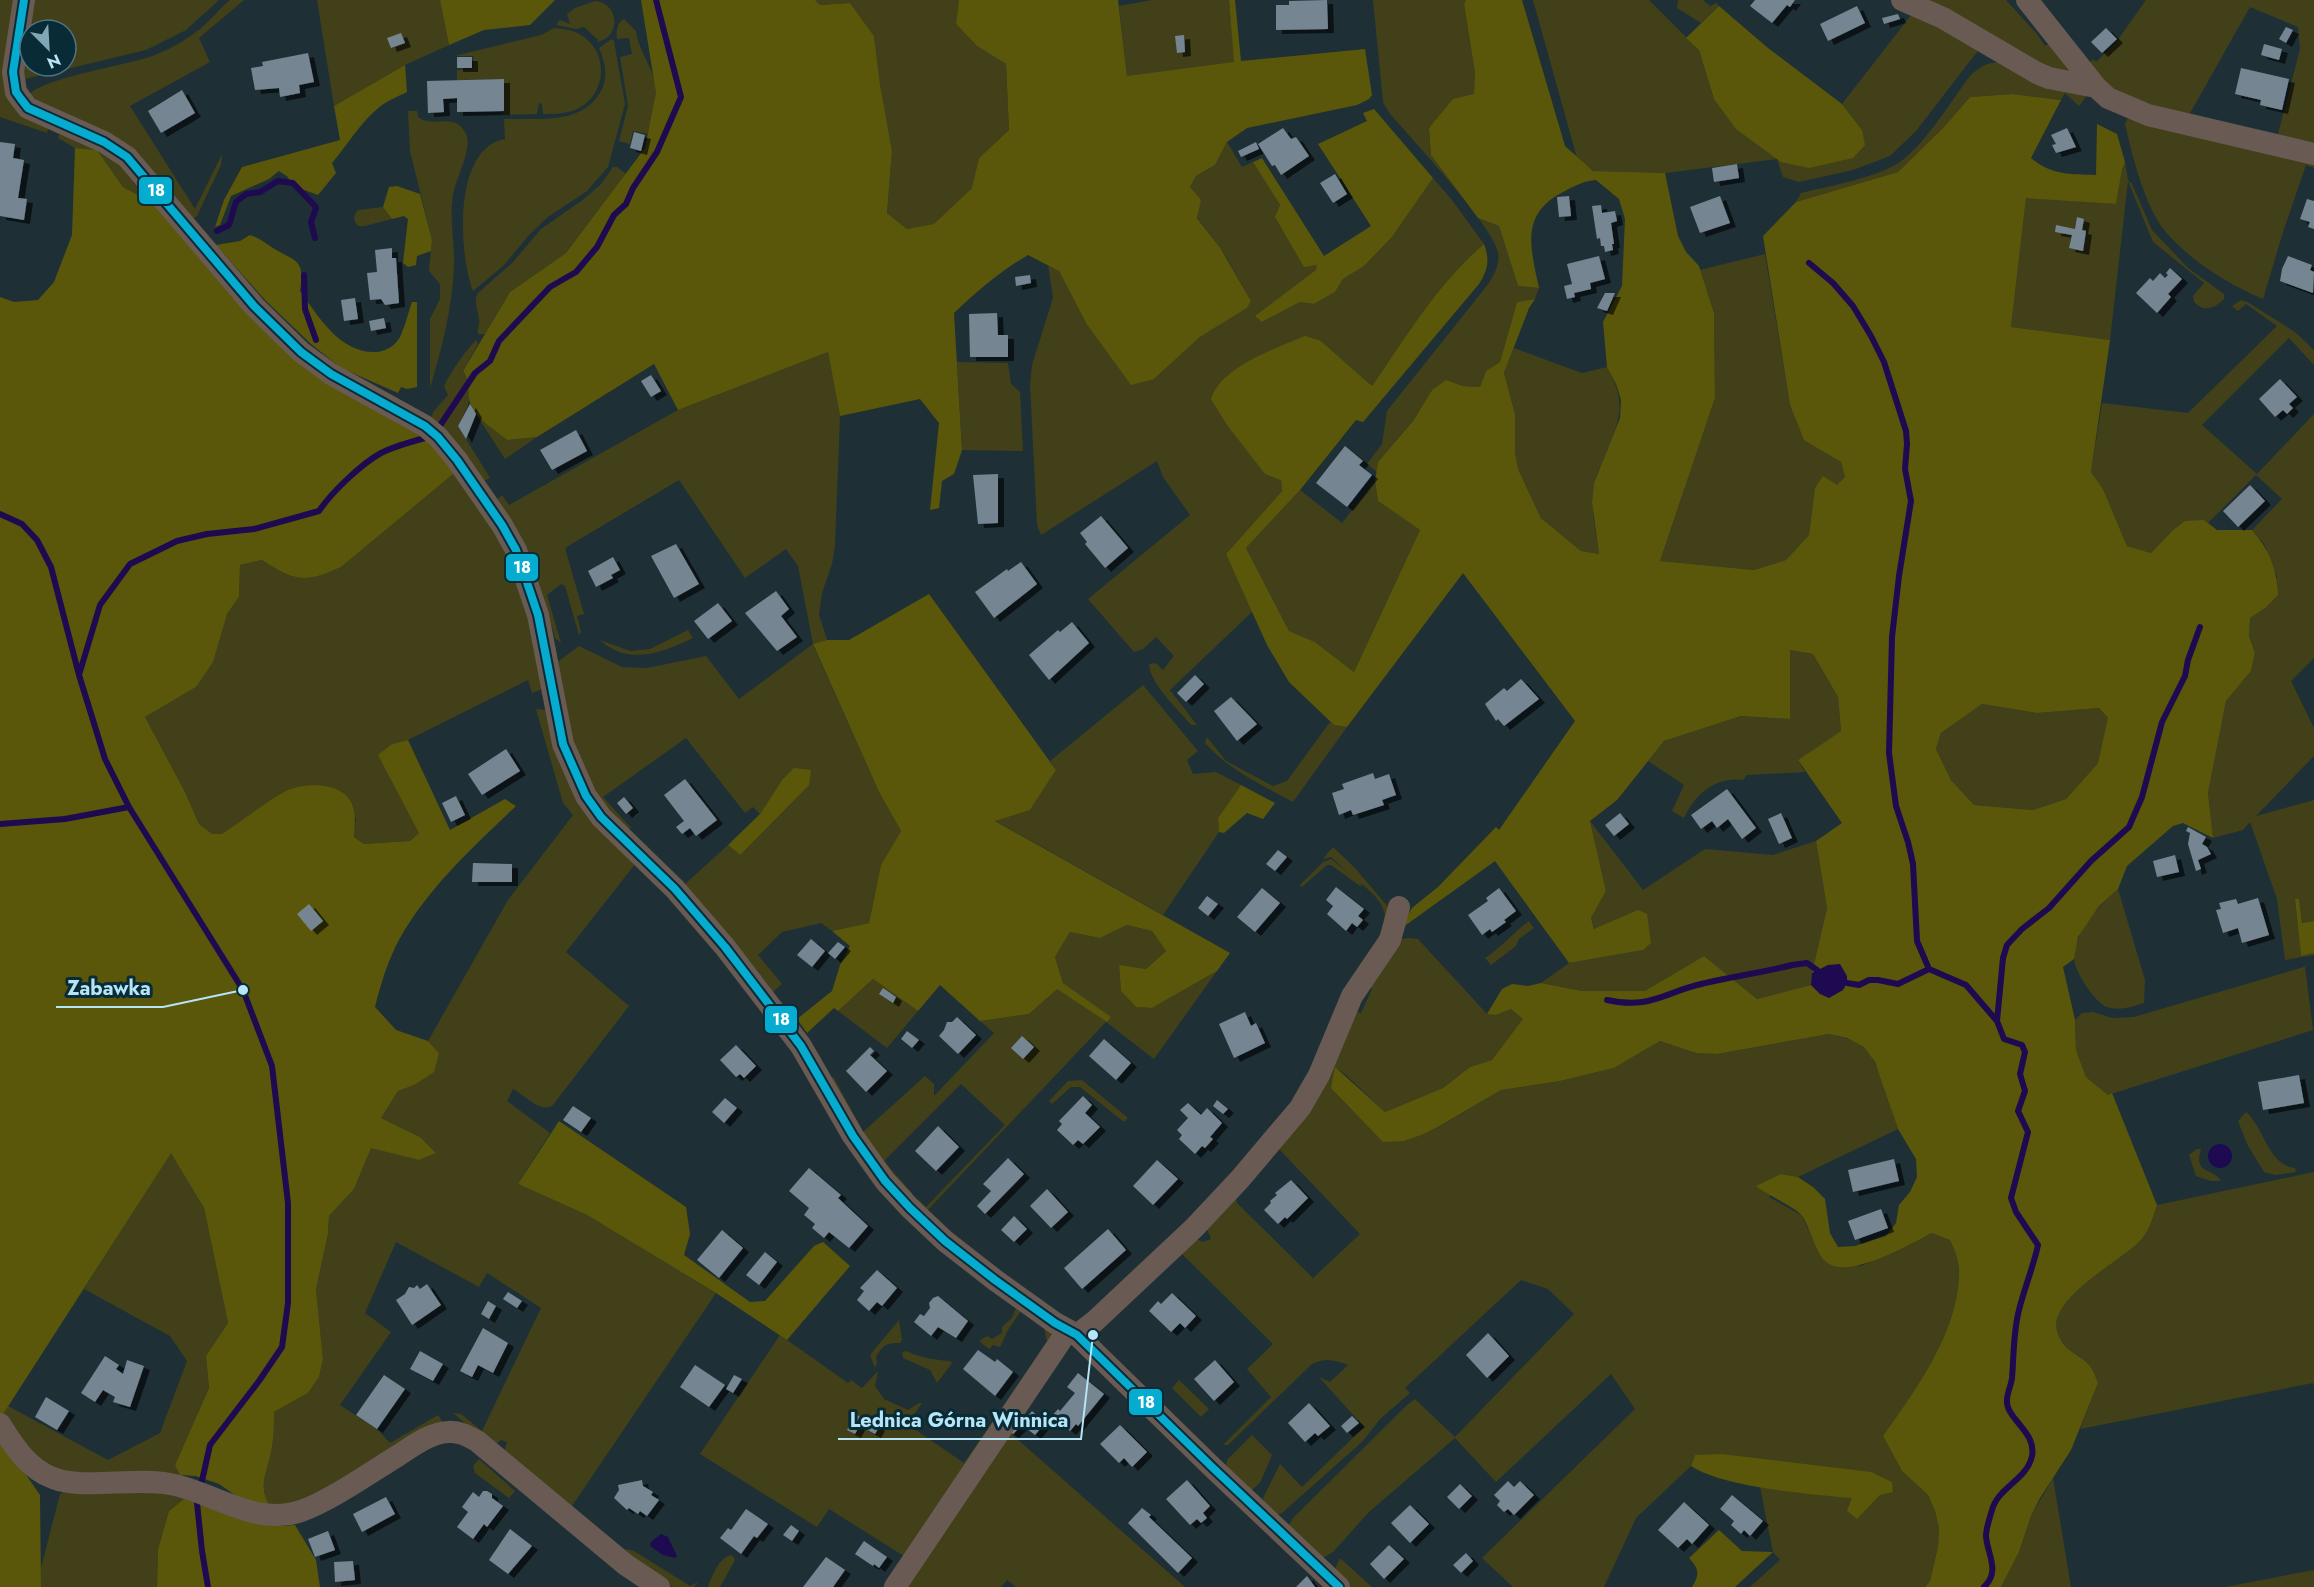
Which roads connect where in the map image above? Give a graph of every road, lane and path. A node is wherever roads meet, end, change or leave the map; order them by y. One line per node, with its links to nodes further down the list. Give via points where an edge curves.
1 (24, 0): 7 (street, via 14,72 16,92 28,108 104,142 127,157 254,306 301,352 331,374 425,426 444,444 516,550 538,615 563,744 586,796 601,817 675,889 725,947 795,1037 853,1136 910,1208 970,1261)
2 (1902, 0): 4 (street, via 1943,18 2037,73)
3 (2027, 0): 4 (street)
4 (2096, 87): 5 (street, via 2108,98 2148,114)
5 (2314, 154)
6 (1399, 907): 7 (street, via 1390,940 1352,996 1300,1108 1194,1228 1095,1321)
7 (1073, 1333): 10 (street); 11 (street)
8 (0, 1424): 9 (street, via 23,1458 55,1479 151,1481 188,1488 257,1514 283,1515 310,1508 425,1439 446,1432 462,1433)
9 (659, 1587)
10 (895, 1587)
11 (1339, 1587)

